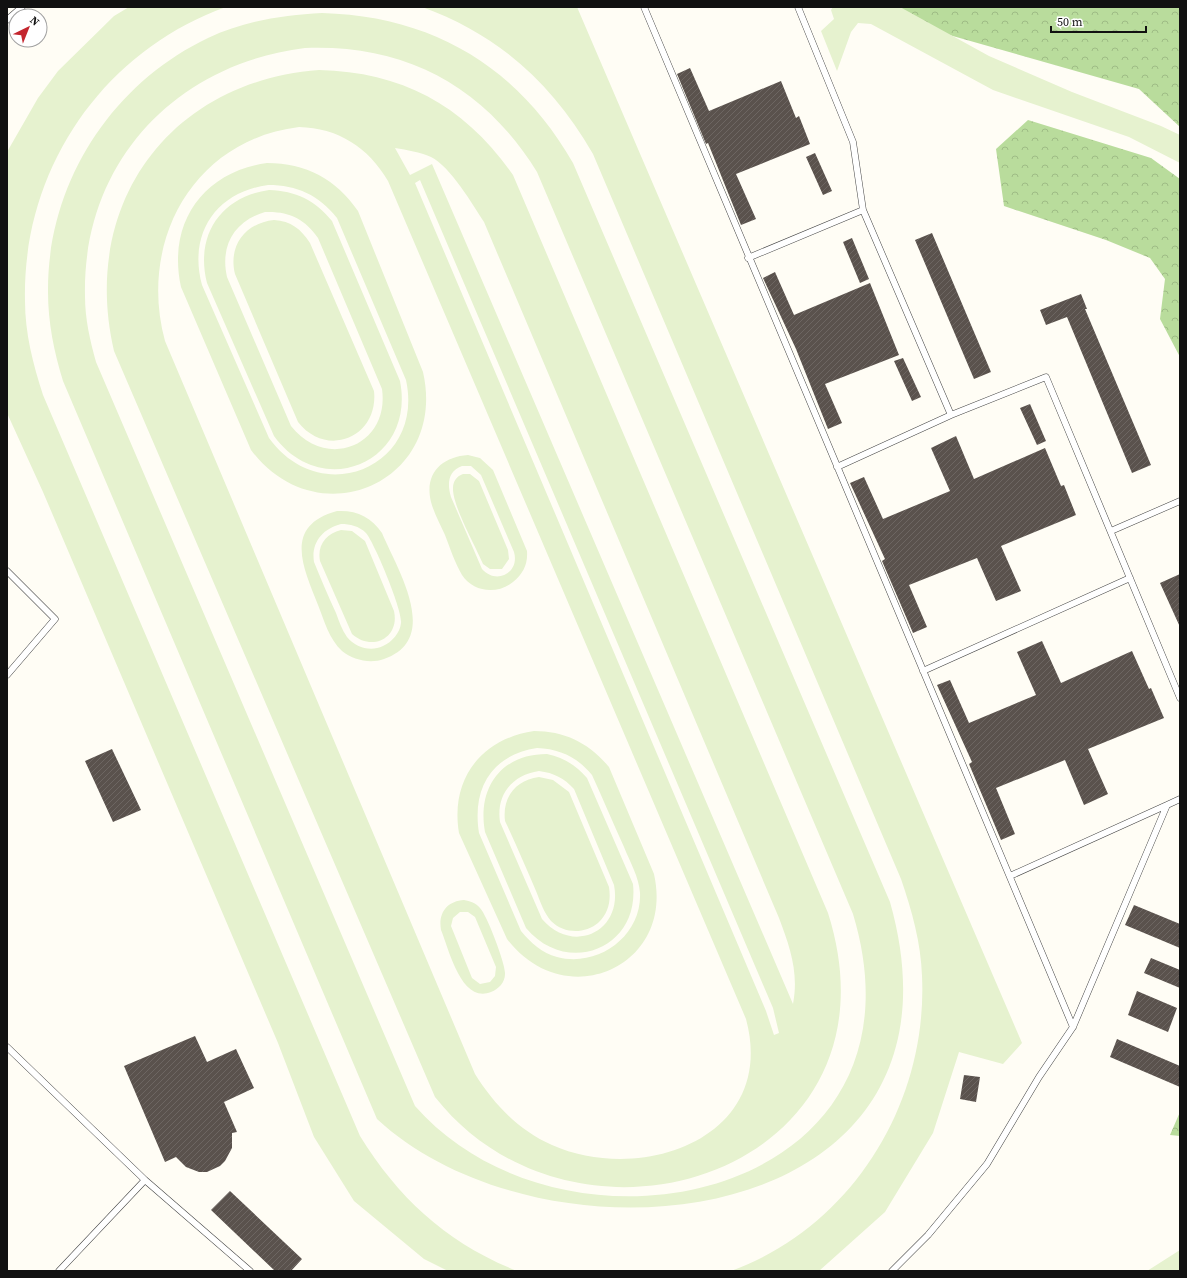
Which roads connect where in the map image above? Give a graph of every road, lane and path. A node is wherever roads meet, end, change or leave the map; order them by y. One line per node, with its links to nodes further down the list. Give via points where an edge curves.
1 (22, 7): 4 (lane)
2 (644, 7): 6 (lane)
3 (798, 7): 5 (lane, via 853,142)
4 (7, 20)
5 (863, 210): 6 (lane); 7 (lane)
6 (748, 258): 8 (lane)
7 (951, 415): 8 (lane); 10 (lane, via 1046,377)
8 (836, 466): 13 (lane)
9 (1180, 500): 10 (lane)
10 (1110, 531): 12 (lane)
11 (7, 571): 14 (lane, via 55,619)
12 (1130, 578): 13 (lane); 15 (lane)
13 (923, 671): 18 (lane)
14 (7, 675)
15 (1180, 698)
16 (1180, 799): 17 (lane)
17 (1167, 805): 18 (lane); 19 (lane)
18 (1010, 876): 19 (lane)
19 (1074, 1027): 24 (lane, via 1039,1078 987,1164 928,1235)
20 (7, 1047): 21 (lane)
21 (145, 1180): 22 (lane); 23 (lane)
22 (59, 1271)
23 (250, 1271)
24 (892, 1271)

